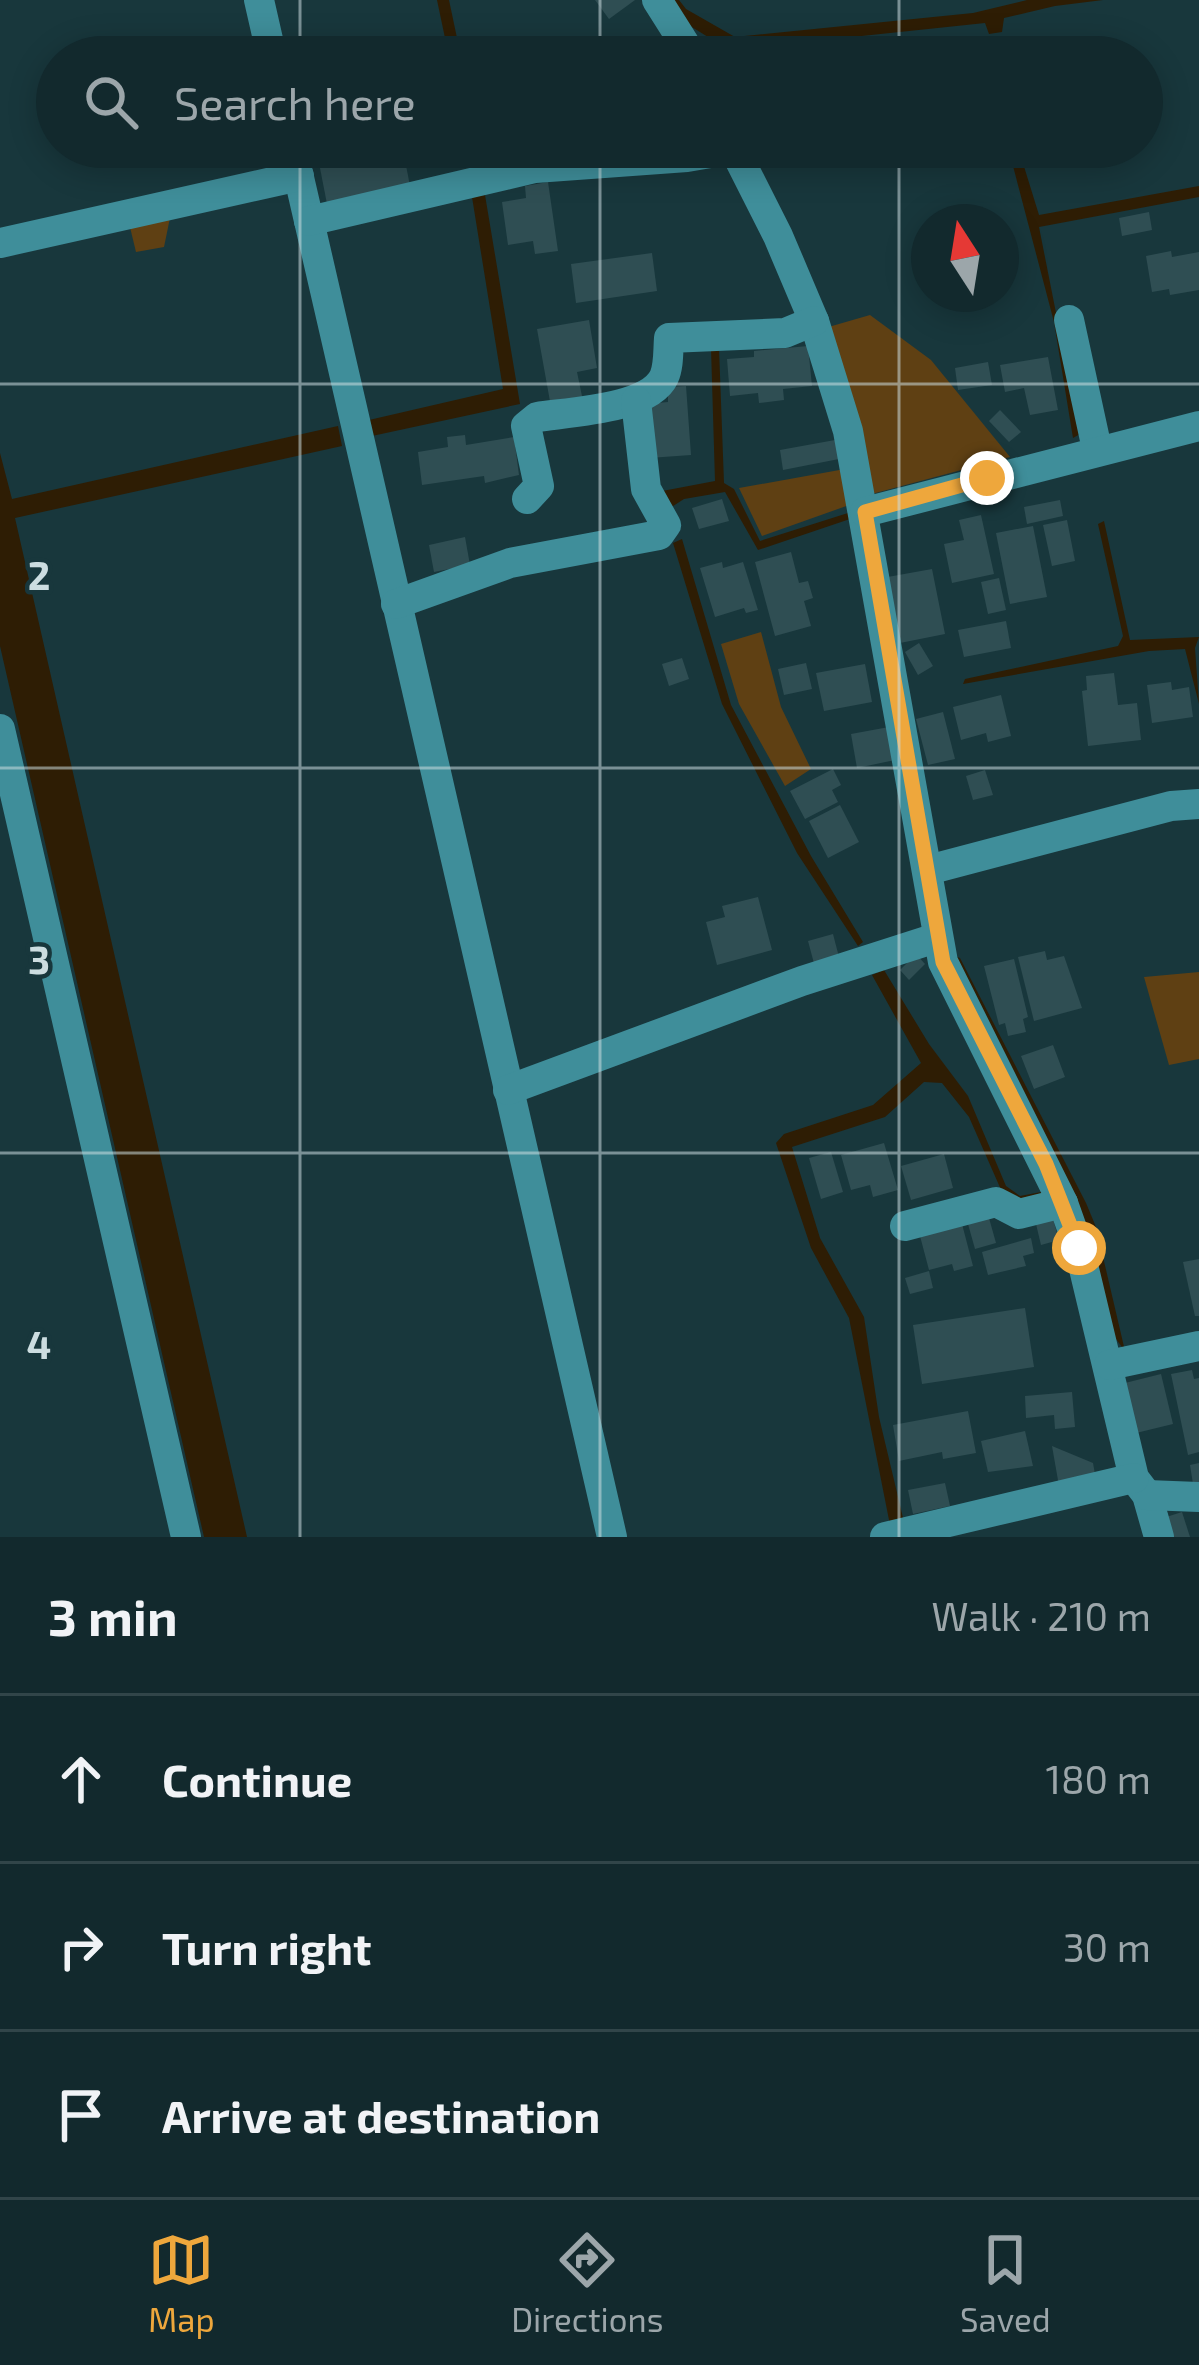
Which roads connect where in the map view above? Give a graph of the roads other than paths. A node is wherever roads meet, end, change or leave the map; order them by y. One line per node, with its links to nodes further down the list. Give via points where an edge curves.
1 (259, 0): 3 (street)
2 (657, 0): 4 (street)
3 (267, 36)
4 (680, 36)
5 (271, 168): 10 (street)
6 (298, 168): 9 (street)
7 (535, 168): 9 (street)
8 (744, 168): 12 (street)
9 (309, 220): 18 (street)
10 (0, 243)
11 (1069, 320): 15 (street)
12 (814, 321): 13 (street, via 785,333 669,338 666,373 655,392); 17 (street)
13 (636, 400): 16 (street, via 537,417 526,426 539,486); 18 (street, via 646,489 666,525 659,535 510,563)
14 (1199, 425): 15 (street)
15 (1097, 449): 17 (street)
16 (527, 499)
17 (865, 512): 21 (street)
18 (397, 604): 23 (street)
19 (0, 729): 30 (street)
20 (1199, 804): 21 (street)
21 (928, 870): 22 (street)
22 (936, 938): 23 (street); 24 (street)
23 (508, 1090): 31 (street)
24 (1063, 1203): 25 (street, via 1019,1214 996,1202); 27 (street)
25 (905, 1226)
26 (1199, 1346): 27 (street)
27 (1109, 1365): 28 (street)
28 (1140, 1486): 29 (street); 32 (street); 33 (street)
29 (1199, 1497)
30 (186, 1537)
31 (612, 1537)
32 (885, 1537)
33 (1159, 1537)

